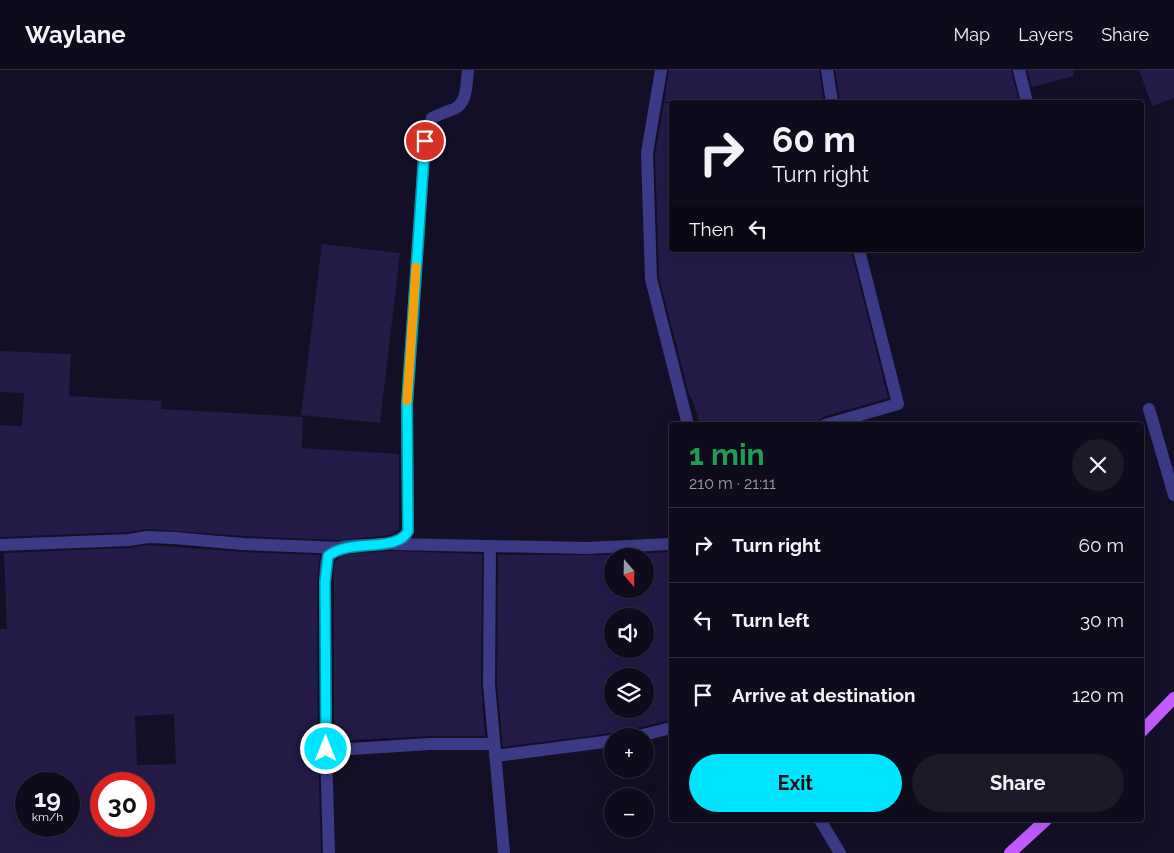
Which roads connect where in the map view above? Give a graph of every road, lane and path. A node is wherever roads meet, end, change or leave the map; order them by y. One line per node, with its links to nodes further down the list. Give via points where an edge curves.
1 (468, 70): 12 (street, via 464,100 432,118 425,141 407,404 408,531 403,538)
2 (661, 70): 9 (street, via 647,153 651,279)
3 (827, 70): 5 (street)
4 (1019, 70): 6 (street)
5 (832, 100)
6 (1026, 100)
7 (860, 252): 10 (street, via 898,404)
8 (1149, 409): 11 (street)
9 (687, 422)
10 (835, 422)
11 (1174, 495)
12 (389, 543): 15 (street); 16 (street)
13 (669, 544): 15 (street, via 587,548)
14 (0, 545): 16 (street, via 148,537)
15 (490, 546): 23 (street, via 490,684)
16 (343, 548): 22 (street, via 328,556 326,568)
17 (1174, 698): 19 (main road)
18 (669, 728): 20 (street)
19 (1144, 729)
20 (654, 732)
21 (604, 742): 23 (street)
22 (326, 749): 23 (street, via 430,744); 26 (street)
23 (495, 750): 27 (street)
24 (821, 822): 28 (street)
25 (1044, 822): 29 (main road)
26 (329, 853)
27 (504, 853)
28 (840, 853)
29 (1010, 853)

